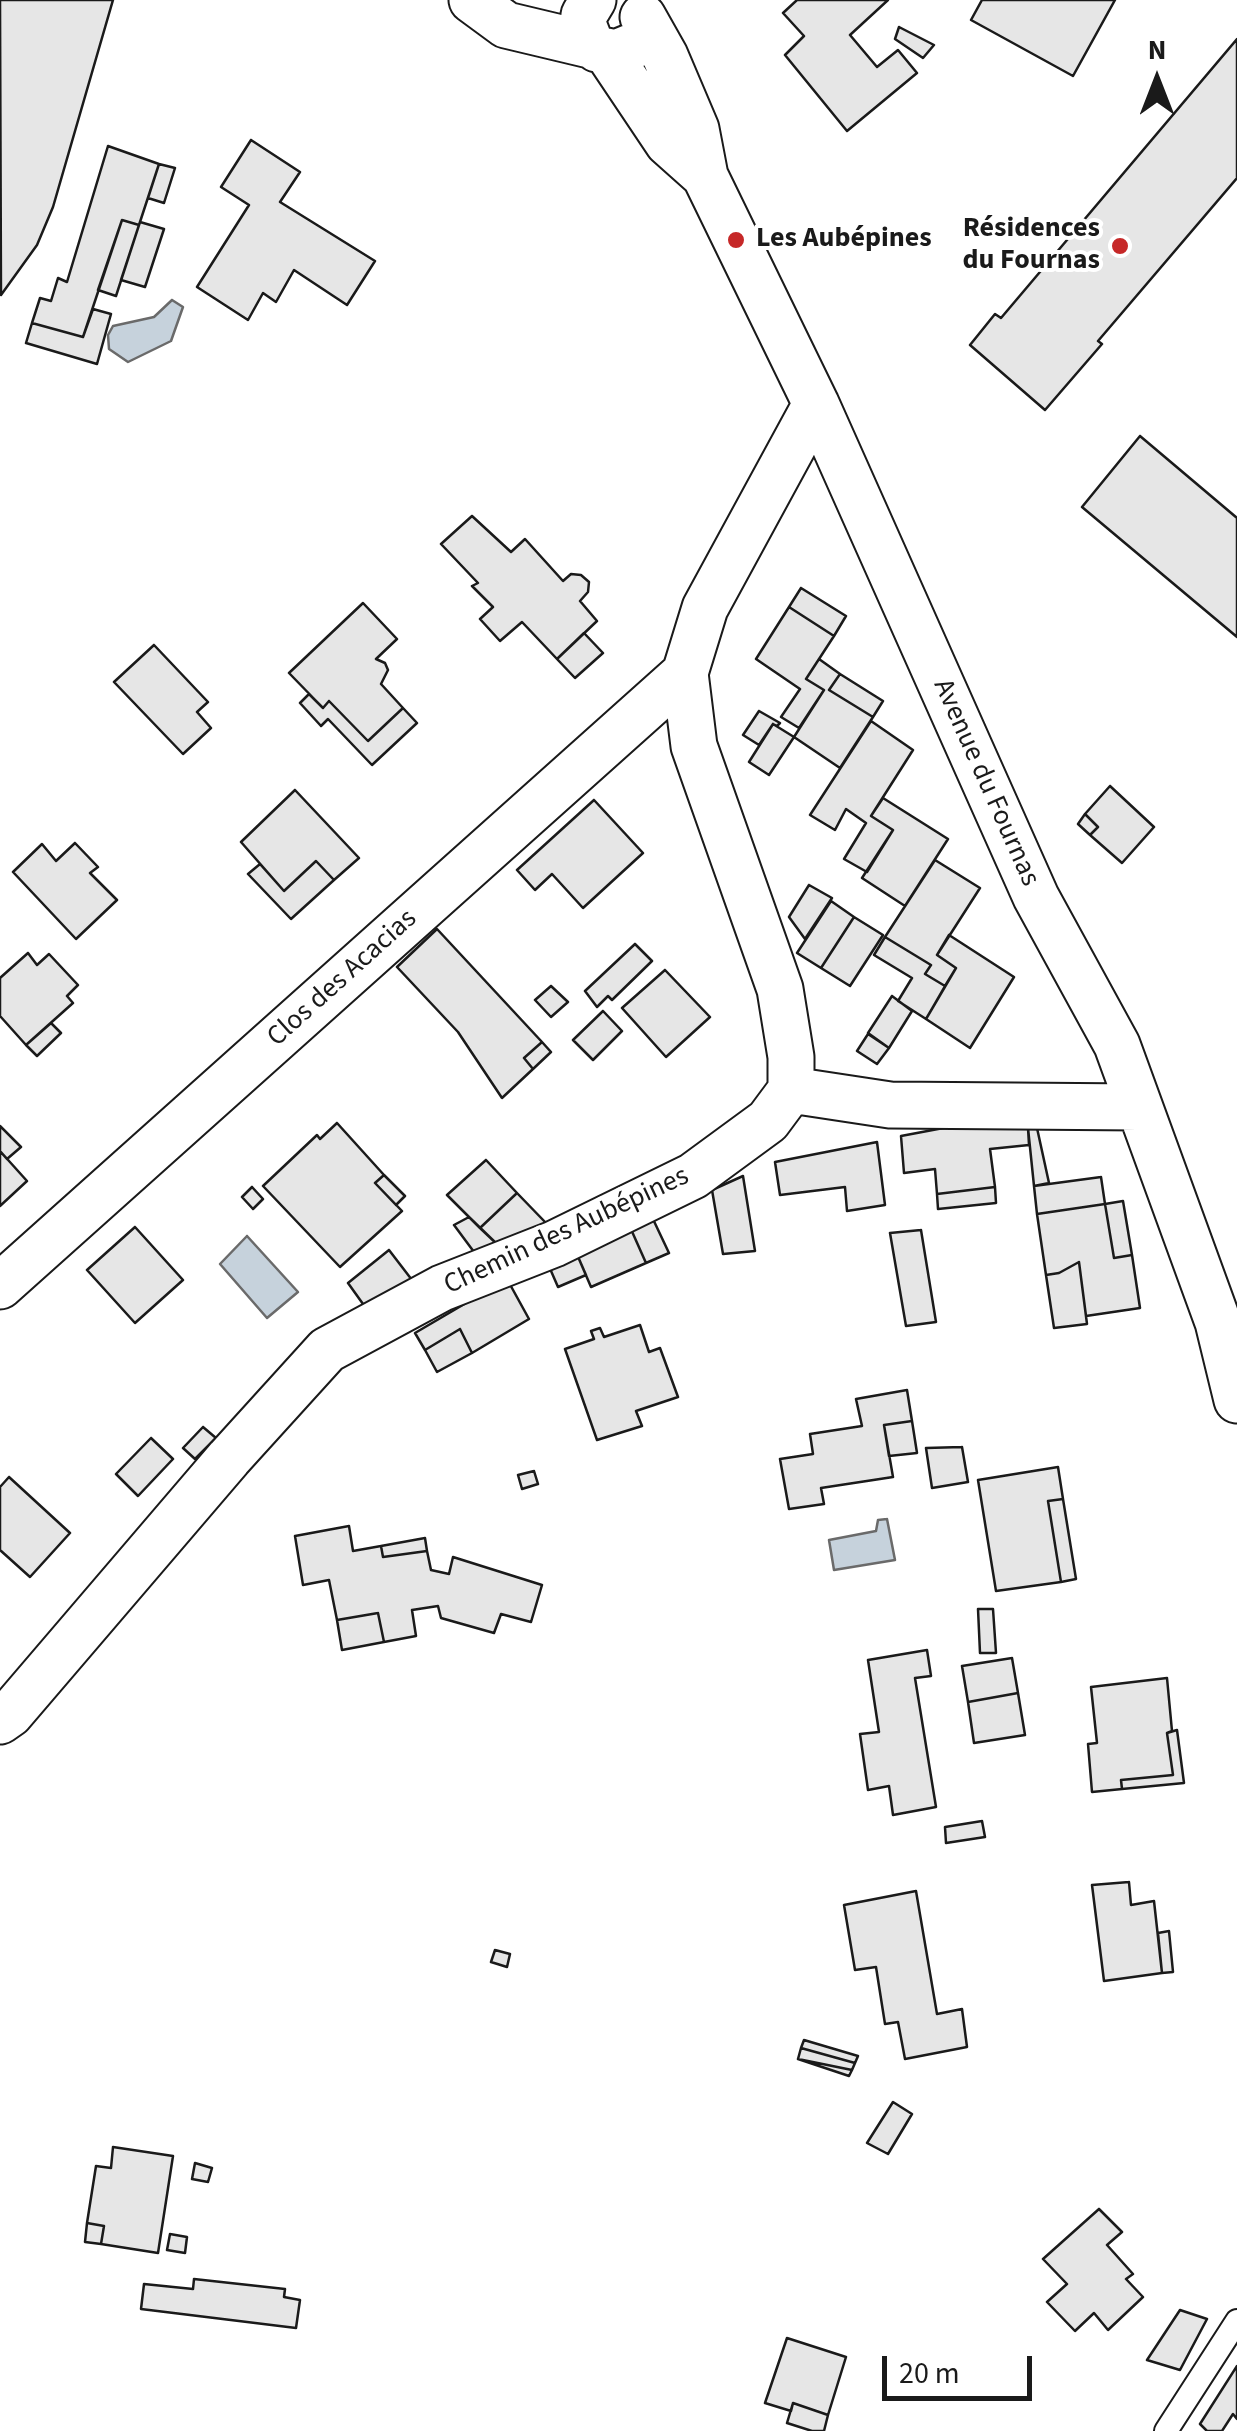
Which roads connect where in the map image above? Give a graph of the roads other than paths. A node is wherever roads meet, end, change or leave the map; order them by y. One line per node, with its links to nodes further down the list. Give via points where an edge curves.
1 (475, 0): 4 (street, via 506,24)
2 (594, 0): 4 (street, via 583,24)
3 (640, 6): 4 (street, via 634,45); 5 (street, Avenue du Fournas, via 696,130)
4 (600, 49): 5 (street, Avenue du Fournas, via 668,143)
5 (705, 176): 6 (street, Avenue du Fournas)
6 (816, 404): 7 (street, via 706,608); 9 (street, Avenue du Fournas, via 1036,897 1117,1045)
7 (685, 673): 8 (street, via 694,746 780,989); 10 (street, Clos des Acacias)
8 (792, 1090): 9 (street, via 890,1106); 12 (street, Chemin des Aubépines, via 768,1120 693,1176 554,1244 442,1288 326,1350)
9 (1139, 1107): 11 (street, Avenue du Fournas, via 1218,1322)
10 (0, 1286)
11 (1237, 1400)
12 (0, 1722)
13 (1237, 2321): 14 (lane)
14 (1166, 2431)

